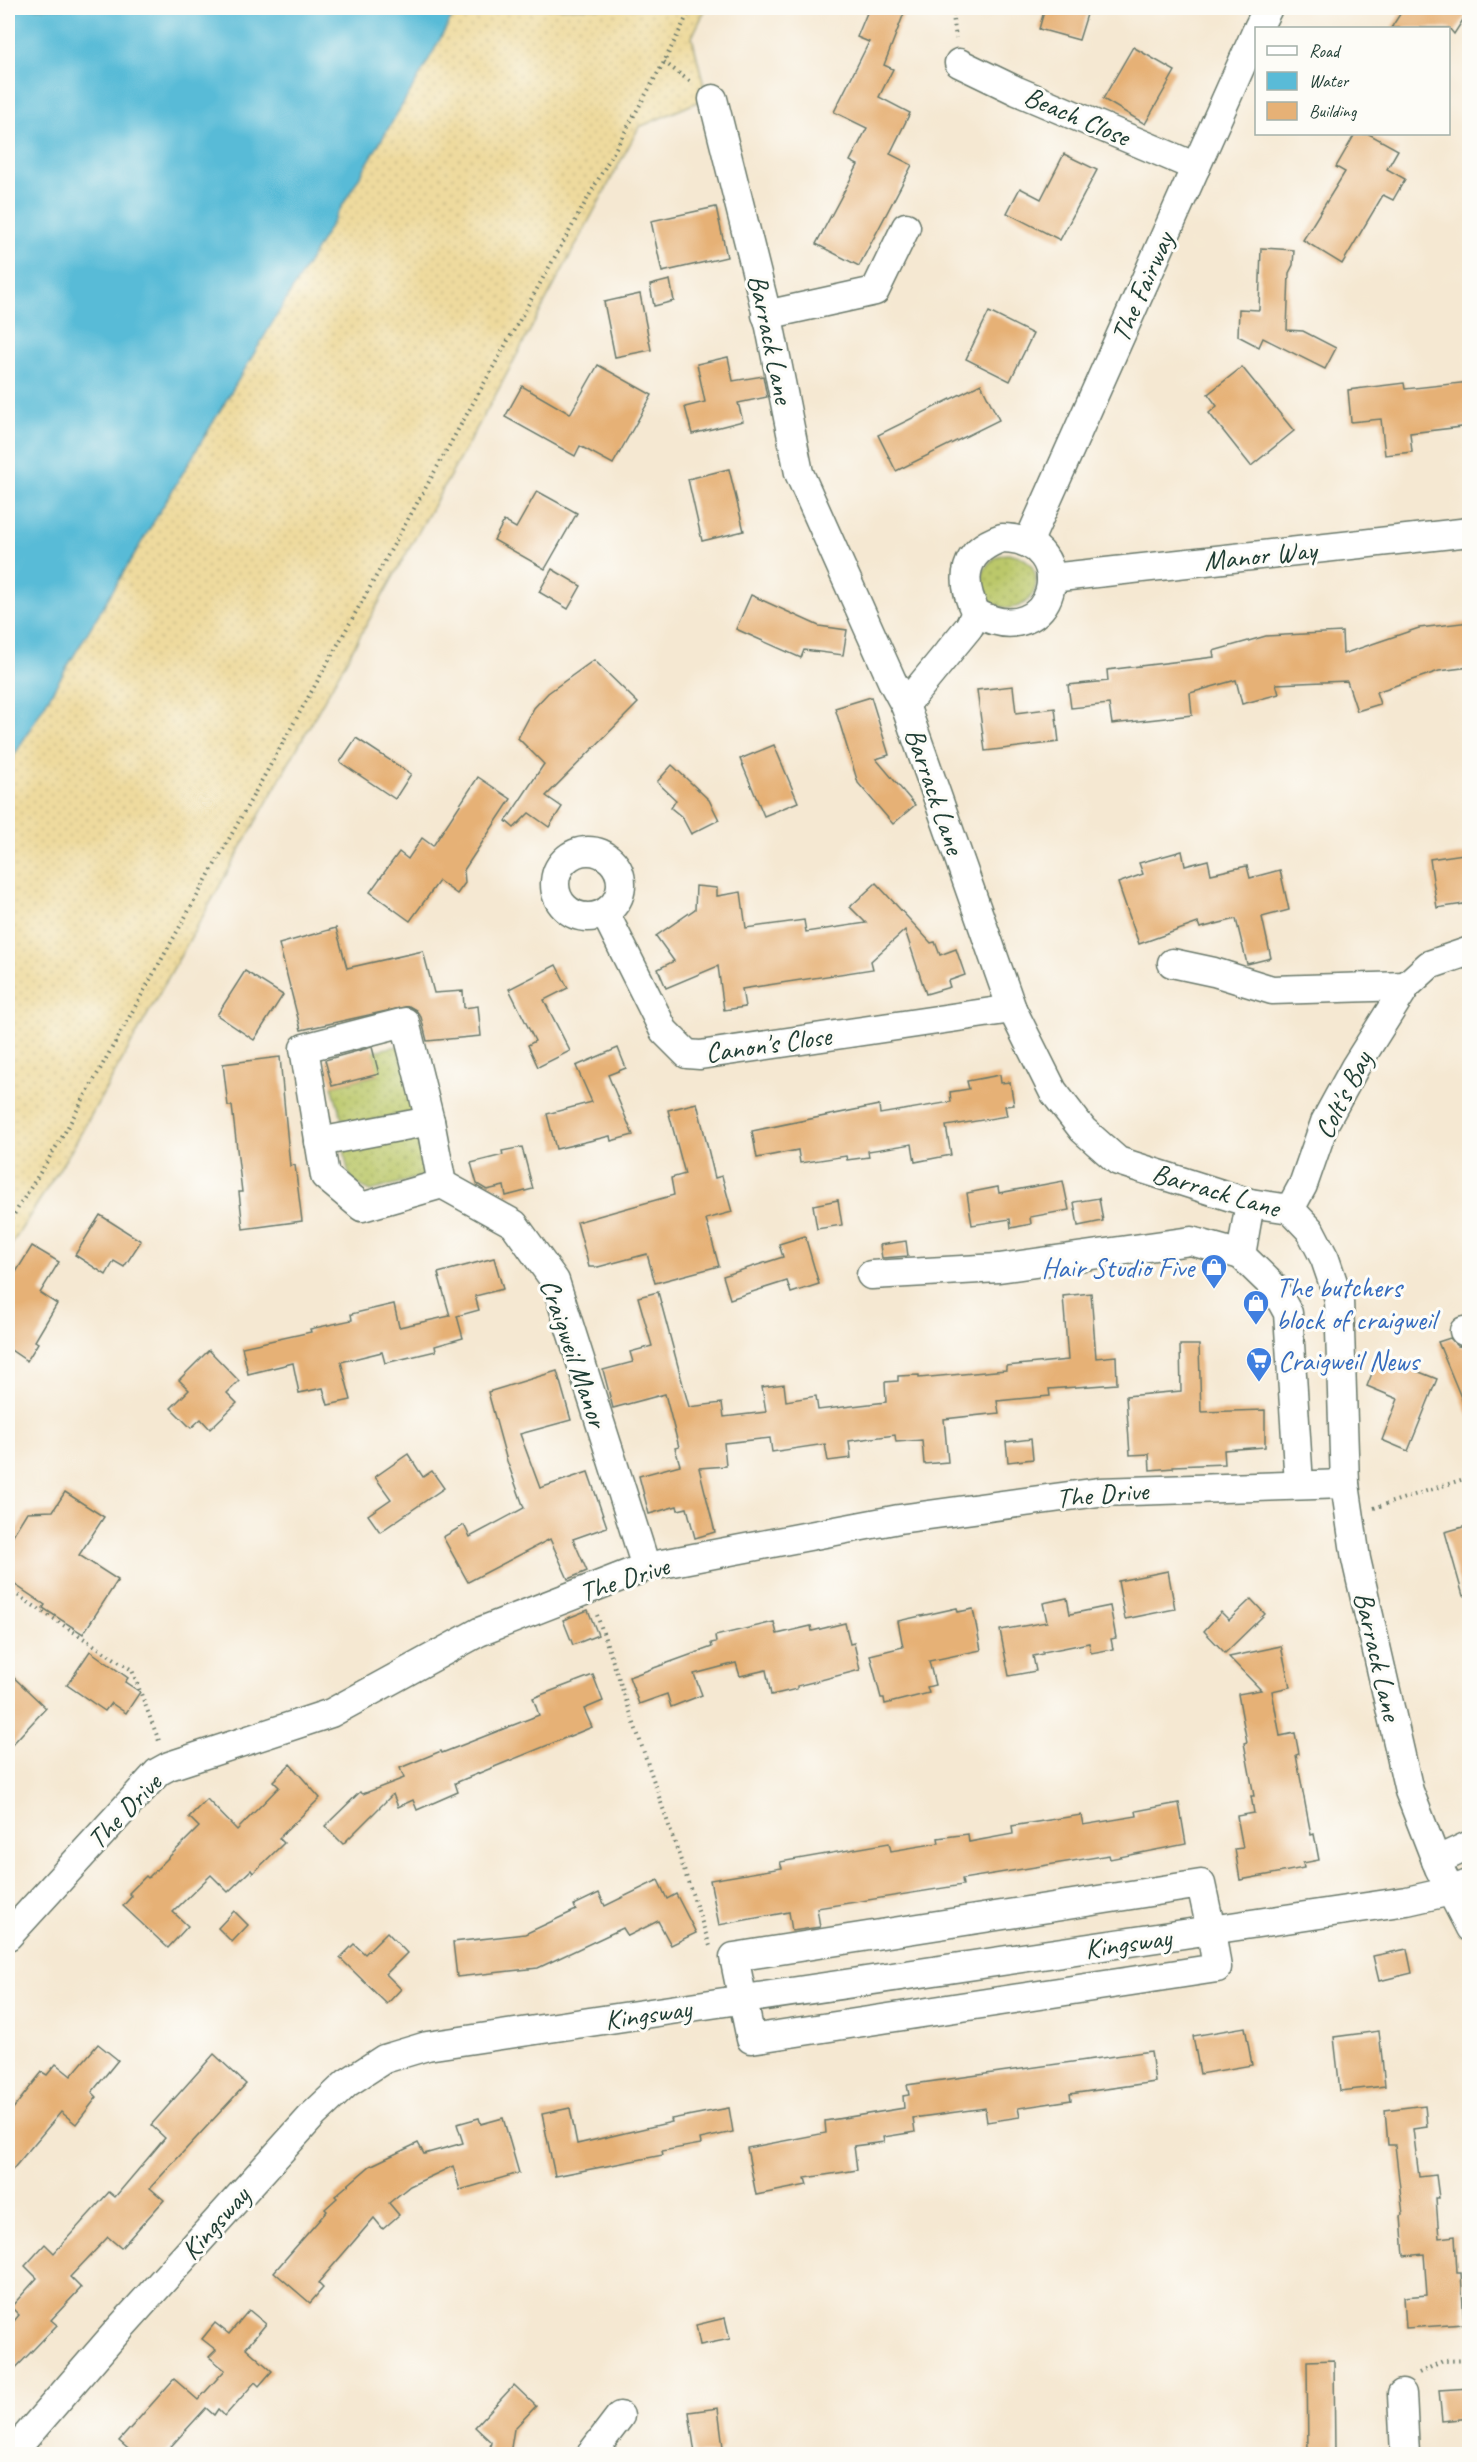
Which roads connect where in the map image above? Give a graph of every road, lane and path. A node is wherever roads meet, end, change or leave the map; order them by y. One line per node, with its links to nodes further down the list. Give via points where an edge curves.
1 (691, 8): 5 (path)
2 (1268, 8): 3 (street, The Fairway)
3 (1258, 27)
4 (1255, 34): 8 (street, The Fairway)
5 (664, 62): 7 (path); 26 (path, via 67,1129)
6 (959, 63): 8 (street, Beach Close)
7 (713, 99): 10 (street, Barrack Lane)
8 (1196, 167): 12 (street, The Fairway)
9 (906, 227): 10 (street, via 874,291)
10 (766, 315): 15 (street, Barrack Lane, via 799,473)
11 (1470, 532): 13 (street, Manor Way)
12 (1028, 543): 13 (street, via 1048,563); 14 (street, via 1002,538 978,550 966,574 966,587)
13 (1051, 578): 14 (street, via 1045,603 1026,620 1000,623)
14 (976, 613): 15 (street, Barrack Lane, via 969,627)
15 (905, 705): 20 (street, Barrack Lane)
16 (605, 913): 20 (street, Canon's Close, via 664,1031 687,1054)
17 (1470, 951): 19 (street, Colt's Bay, via 1429,965)
18 (1172, 963): 19 (street, via 1272,990)
19 (1406, 986): 25 (street, Colt's Bay, via 1325,1122 1303,1185)
20 (1012, 1009): 24 (street, Barrack Lane, via 1053,1091 1083,1130 1118,1161)
21 (430, 1121): 22 (street); 22 (street, via 405,1022 304,1048); 23 (street)
22 (319, 1142): 23 (street, via 325,1176 362,1207)
23 (442, 1184): 33 (street, Craigweil Manor, via 514,1224 555,1281)
24 (1250, 1203): 25 (street, Barrack Lane); 27 (street)
25 (1290, 1209): 31 (street, Barrack Lane, via 1310,1230 1340,1300)
26 (8, 1224)
27 (1241, 1255): 28 (street, via 1191,1240 999,1268); 30 (street, via 1274,1286 1288,1313)
28 (871, 1275)
29 (1470, 1477): 32 (path)
30 (1299, 1484): 31 (street, The Drive); 33 (street, The Drive, via 1099,1492 899,1520)
31 (1345, 1484): 32 (street, Barrack Lane)
32 (1351, 1516): 38 (street, Barrack Lane, via 1356,1559 1409,1791)
33 (646, 1567): 35 (street, The Drive)
34 (8, 1589): 36 (path, via 132,1670)
35 (588, 1589): 36 (street, The Drive, via 479,1632 331,1713); 43 (path, via 711,1947)
36 (169, 1766): 42 (street, The Drive, via 158,1772)
37 (1470, 1845): 38 (street)
38 (1436, 1861): 39 (street, Barrack Lane)
39 (1460, 1887): 40 (street, Barrack Lane); 41 (street, Kingsway, via 1407,1901)
40 (1470, 1928)
41 (1211, 1930): 43 (street, via 1201,1884); 44 (street, Kingsway); 44 (street, via 1217,1968 763,2038 751,2039)
42 (8, 1936)
43 (734, 1957): 44 (street)
44 (743, 2000): 48 (street, Kingsway, via 427,2046 384,2059 347,2083 313,2115)
45 (1470, 2360): 46 (path, via 1443,2361 1421,2370)
46 (1402, 2394): 50 (street)
47 (620, 2416): 49 (street)
48 (11, 2454)
49 (591, 2454)
50 (1405, 2454)

